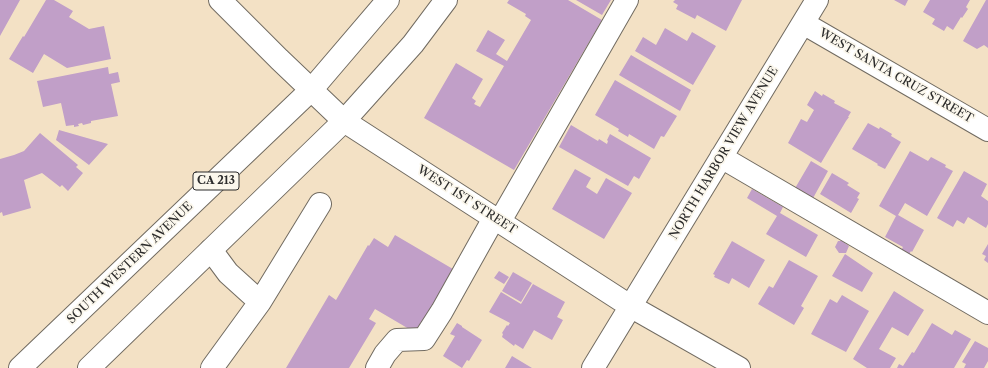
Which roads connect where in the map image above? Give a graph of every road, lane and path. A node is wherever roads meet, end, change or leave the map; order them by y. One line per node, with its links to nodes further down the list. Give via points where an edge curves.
1 (220, 0): 7 (street, WEST 1ST STREET)
2 (388, 0): 7 (street, SOUTH WESTERN AVENUE / CA 213)
3 (446, 0): 8 (street, via 413,44)
4 (628, 0): 12 (street)
5 (817, 0): 6 (street, NORTH HARBOR VIEW AVENUE)
6 (803, 23): 9 (street, WEST SANTA CRUZ STREET); 10 (street, NORTH HARBOR VIEW AVENUE)
7 (312, 89): 8 (street, WEST 1ST STREET); 17 (street, SOUTH WESTERN AVENUE / CA 213)
8 (344, 121): 12 (street, WEST 1ST STREET); 13 (street)
9 (988, 130)
10 (721, 157): 15 (street, NORTH HARBOR VIEW AVENUE); 16 (street)
11 (320, 204): 14 (street)
12 (497, 220): 15 (street, WEST 1ST STREET); 20 (street, via 424,339 397,340)
13 (211, 250): 14 (street, via 228,273); 18 (street)
14 (260, 302): 19 (street)
15 (630, 306): 21 (street, NORTH HARBOR VIEW AVENUE); 22 (street, WEST 1ST STREET)
16 (988, 313)
17 (20, 368)
18 (89, 368)
19 (212, 368)
20 (377, 368)
21 (593, 368)
22 (739, 368)

